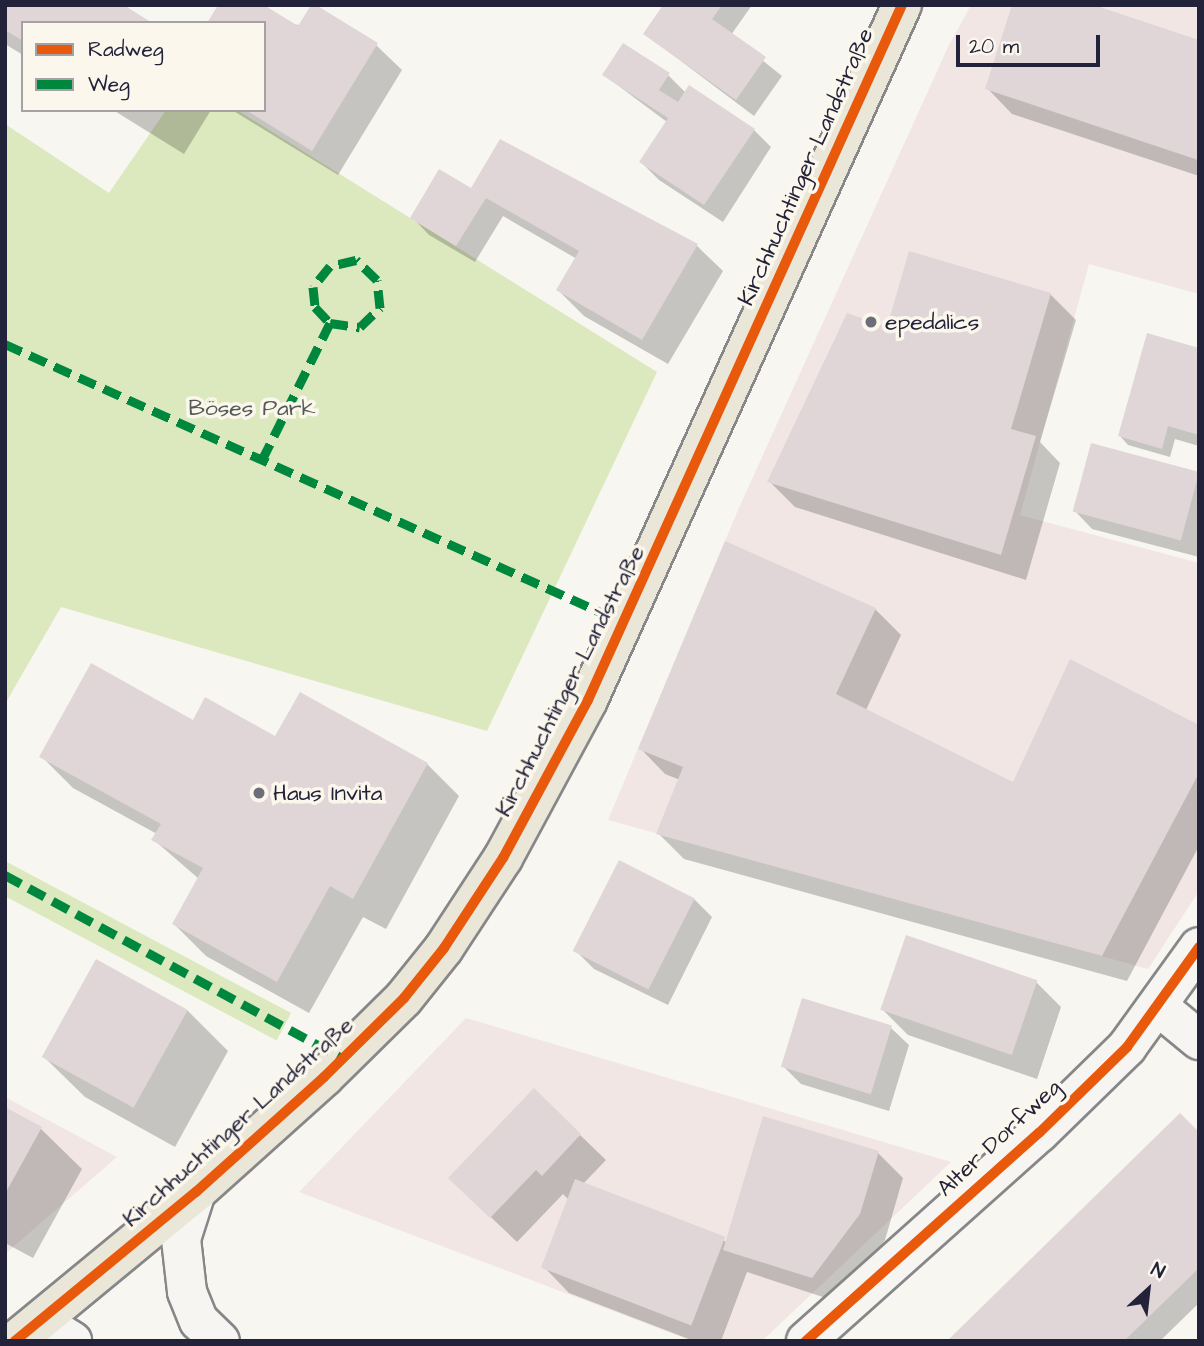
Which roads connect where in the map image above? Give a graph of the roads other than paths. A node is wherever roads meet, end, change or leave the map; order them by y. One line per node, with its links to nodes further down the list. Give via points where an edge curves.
1 (902, 5): 5 (main road, Kirchhuchtinger Landstraße, via 658,552 561,756 503,858 444,948 404,998 344,1059)
2 (1199, 947): 3 (street, Alter Dorfweg)
3 (1159, 1007): 4 (street); 9 (street, Alter Dorfweg, via 1127,1047 1038,1133)
4 (1199, 1040)
5 (196, 1192): 6 (main road, Kirchhuchtinger Landstraße); 8 (street, via 181,1239 187,1292 199,1321)
6 (28, 1331): 7 (street)
7 (72, 1341)
8 (220, 1341)
9 (806, 1341)

